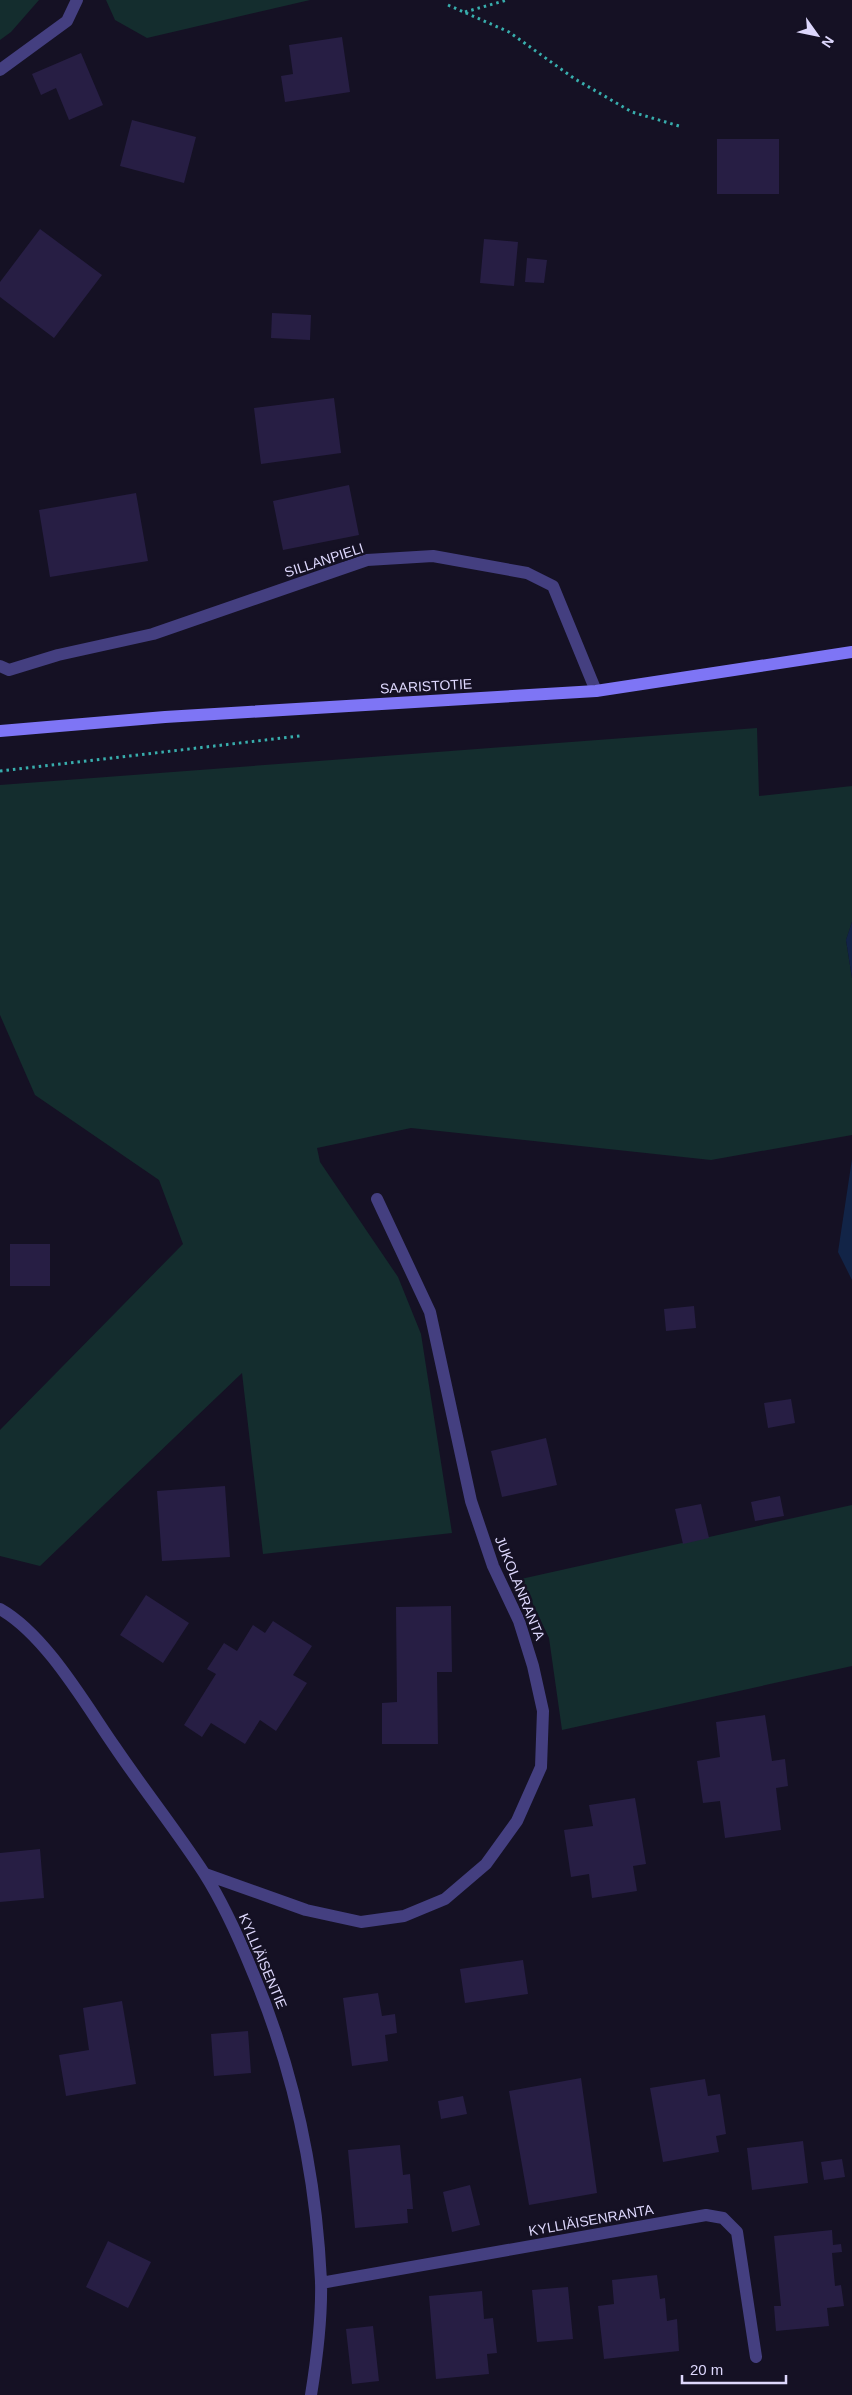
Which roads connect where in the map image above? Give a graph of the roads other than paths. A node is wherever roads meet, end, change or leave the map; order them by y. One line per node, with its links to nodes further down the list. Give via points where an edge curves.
1 (77, 0): 2 (street, via 67,21)
2 (0, 70)
3 (852, 652): 5 (main road, SAARISTOTIE)
4 (0, 666): 5 (street, SILLANPIELI, via 9,670 58,655 153,634 367,560 433,556 527,573 553,586)
5 (596, 691): 6 (main road, SAARISTOTIE, via 165,717)
6 (0, 731)
7 (377, 1199): 9 (street, JUKOLANRANTA, via 430,1312 471,1501 493,1566 519,1621 533,1666 543,1711 541,1767 517,1821 486,1864 445,1899 404,1916 361,1922 306,1910)
8 (0, 1609): 9 (street, KYLLIÄISENTIE, via 50,1654)
9 (205, 1874): 10 (street, KYLLIÄISENTIE, via 236,1930 281,2044 300,2119 315,2204)
10 (321, 2283): 11 (street, KYLLIÄISENRANTA, via 706,2215 723,2218 737,2232); 12 (street, KYLLIÄISENTIE)
11 (756, 2357)
12 (311, 2395)

